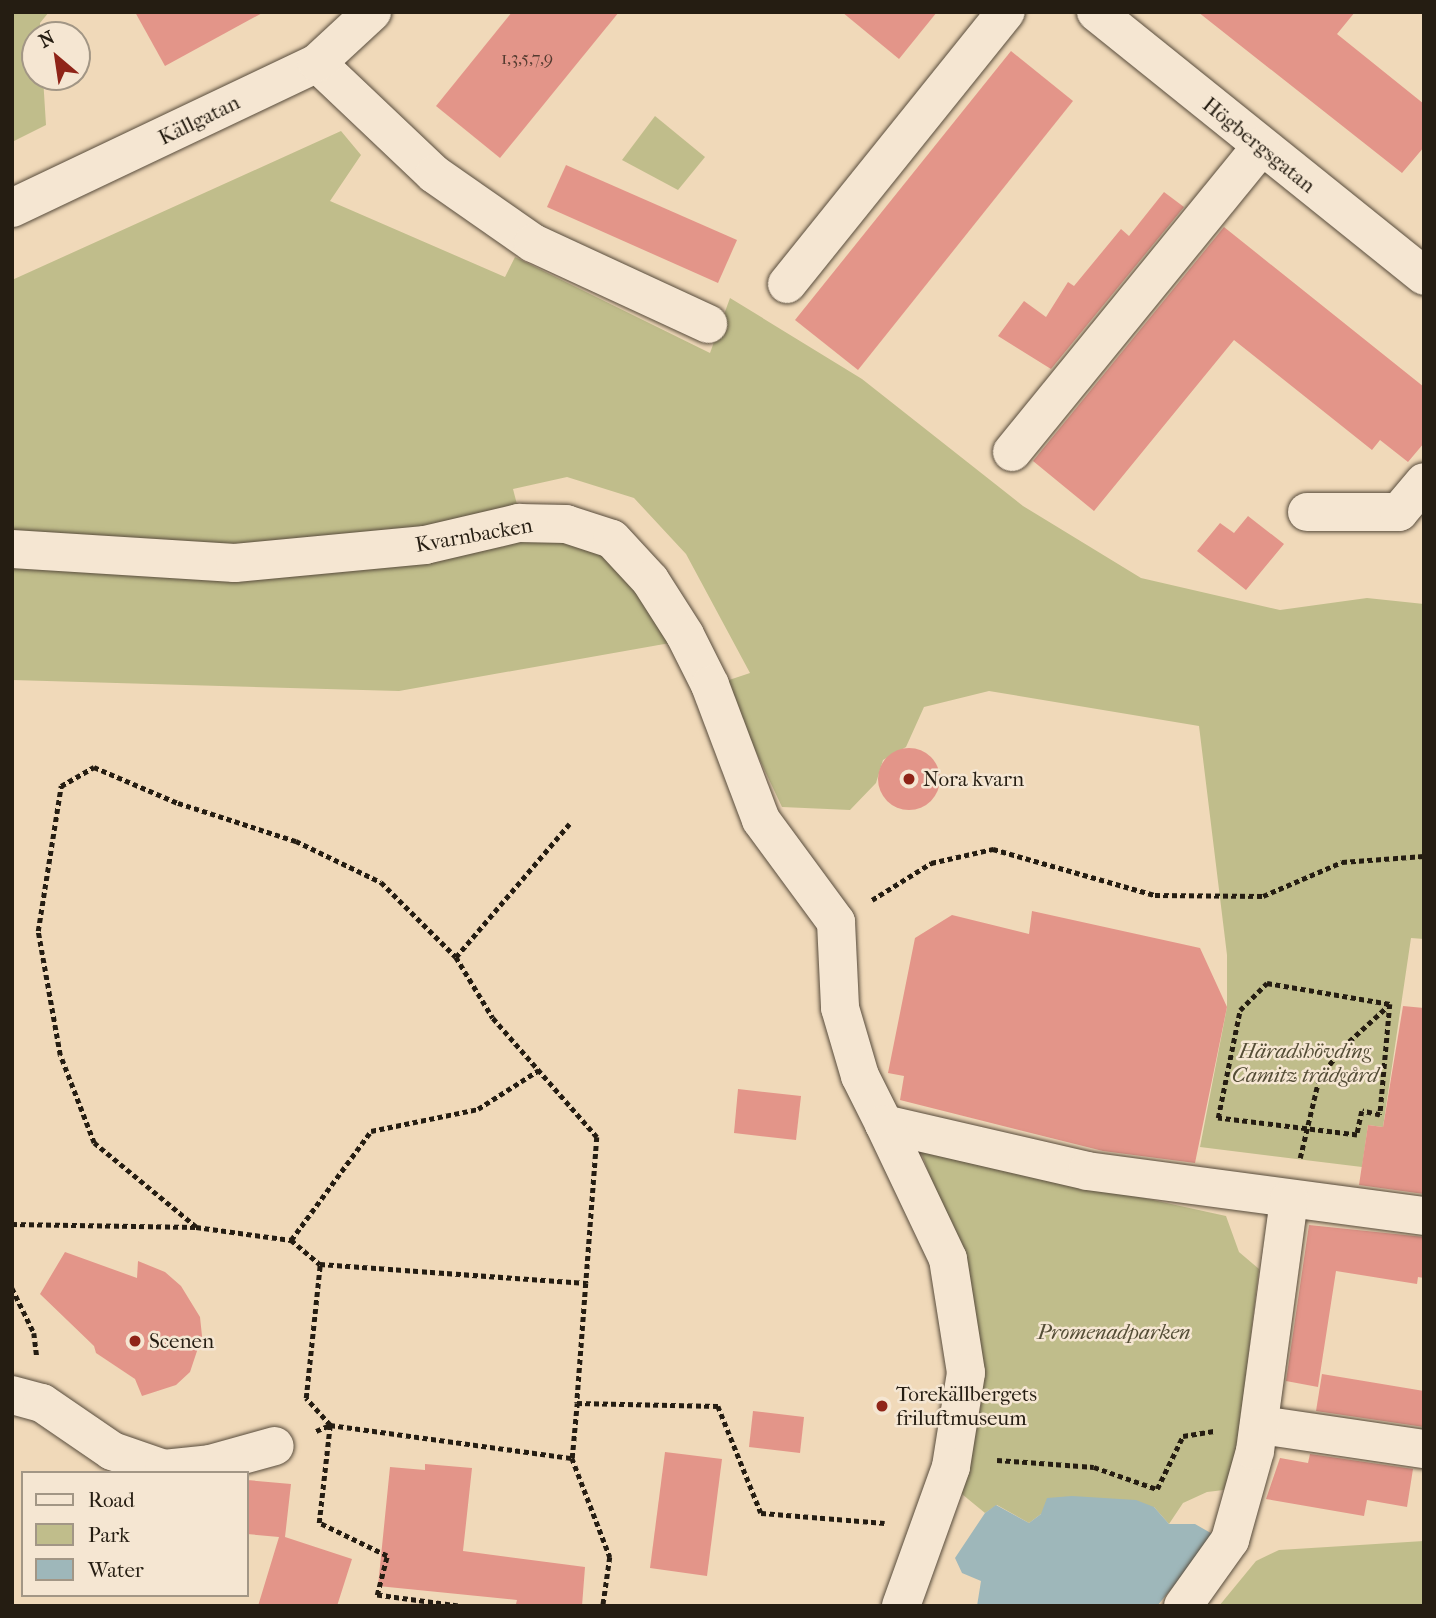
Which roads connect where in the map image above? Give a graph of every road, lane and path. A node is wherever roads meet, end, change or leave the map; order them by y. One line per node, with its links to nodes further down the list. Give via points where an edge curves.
1 (372, 12): 4 (street, Källgatan)
2 (1006, 12): 8 (street)
3 (1096, 12): 5 (street, Högbergsgatan)
4 (317, 62): 6 (street, Källgatan); 9 (street, via 434,174 533,243)
5 (1261, 147): 7 (street, Högbergsgatan); 10 (street)
6 (12, 208)
7 (1424, 276)
8 (787, 284)
9 (708, 324)
10 (1012, 452)
11 (1424, 482): 12 (street, via 1399,512)
12 (1307, 512)
13 (12, 549): 16 (street, Kvarnbacken, via 235,563 425,545 519,523 566,524 612,539 650,580 685,635 710,685 761,820)
14 (569, 824): 17 (path)
15 (1424, 856): 16 (path, via 1342,862 1263,896 1155,895 993,849 932,863)
16 (836, 922): 20 (street, via 840,1008 860,1076)
17 (456, 957): 19 (path, via 493,1018); 25 (path, via 381,882 296,841 178,803 93,767 61,786 38,931 60,1055 94,1143)
18 (1390, 1004): 21 (path, via 1319,1078); 21 (path, via 1380,1115 1362,1111 1357,1135); 21 (path, via 1267,983 1240,1010 1218,1118)
19 (539, 1070): 26 (path, via 478,1109 371,1131); 28 (path, via 597,1137)
20 (884, 1124): 22 (street, via 1087,1171); 37 (street, via 948,1259 966,1373)
21 (1306, 1132): 22 (path)
22 (1289, 1199): 23 (street); 33 (street)
23 (1424, 1216)
24 (12, 1224): 25 (path)
25 (196, 1227): 26 (path)
26 (292, 1240): 27 (path)
27 (320, 1264): 28 (path); 32 (path, via 306,1398)
28 (586, 1283): 31 (path)
29 (12, 1288): 30 (path, via 34,1333)
30 (27, 1399): 34 (street, via 112,1451 164,1469 210,1464)
31 (577, 1403): 36 (path); 38 (path, via 718,1406 761,1513)
32 (330, 1425): 34 (path); 36 (path); 39 (path, via 319,1523 387,1556 377,1595)
33 (1261, 1426): 35 (street); 37 (path, via 1183,1436 1157,1489 1094,1467 1003,1459); 42 (street, via 1230,1539)
34 (275, 1446)
35 (1424, 1449)
36 (572, 1458): 40 (path, via 610,1557)
37 (951, 1467): 38 (street)
38 (928, 1526): 41 (street)
39 (458, 1606)
40 (603, 1606)
41 (901, 1606)
42 (1183, 1606)

